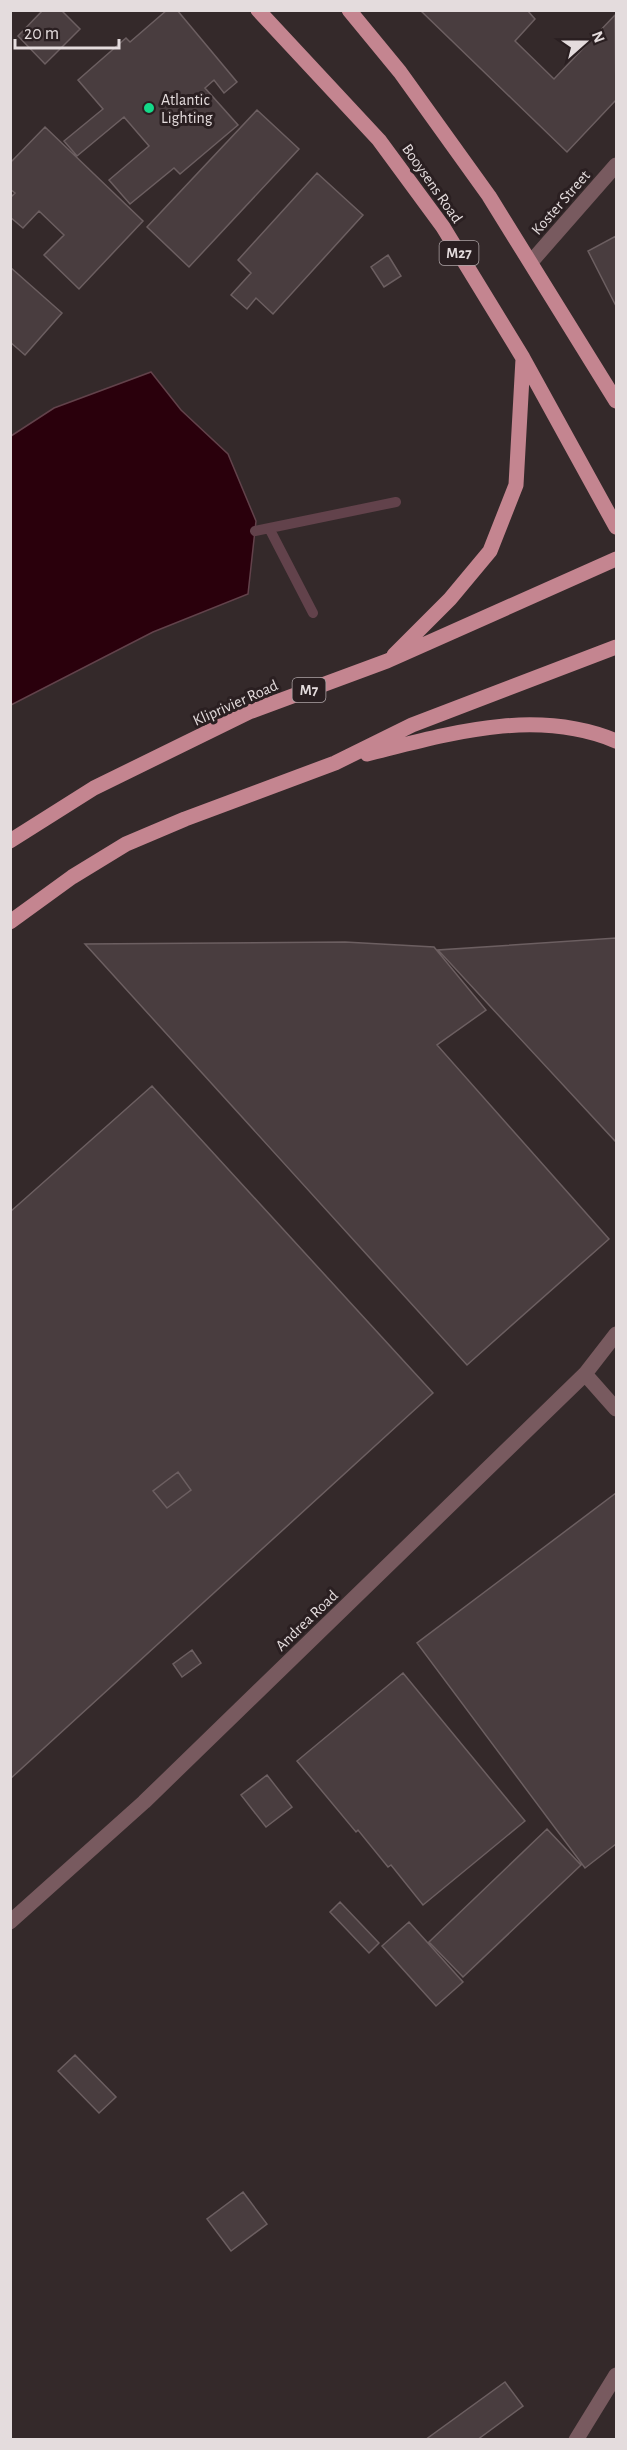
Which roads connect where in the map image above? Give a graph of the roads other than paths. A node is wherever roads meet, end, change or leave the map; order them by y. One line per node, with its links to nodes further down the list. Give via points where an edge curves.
1 (258, 10): 5 (main road, Booysens Road / M27, via 399,165 443,227)
2 (350, 10): 4 (main road, via 435,119)
3 (616, 165): 4 (street, Koster Street)
4 (531, 262): 6 (main road)
5 (523, 358): 7 (main road, Booysens Road / M27); 10 (main road, via 516,485 490,551 450,599)
6 (616, 401)
7 (616, 527)
8 (616, 559): 10 (main road, Kliprivier Road / M7)
9 (616, 647): 12 (main road, via 412,725)
10 (387, 661): 13 (main road, Kliprivier Road / M7, via 249,712 94,788)
11 (616, 741): 12 (main road, via 603,735 527,724 476,728)
12 (335, 762): 14 (main road, via 126,844)
13 (10, 841)
14 (10, 922)
15 (616, 1334): 16 (street, Andrea Road)
16 (585, 1374): 17 (street); 18 (street, Andrea Road, via 144,1802)
17 (616, 1410)
18 (10, 1922)
19 (616, 2375): 20 (street)
20 (576, 2439)

